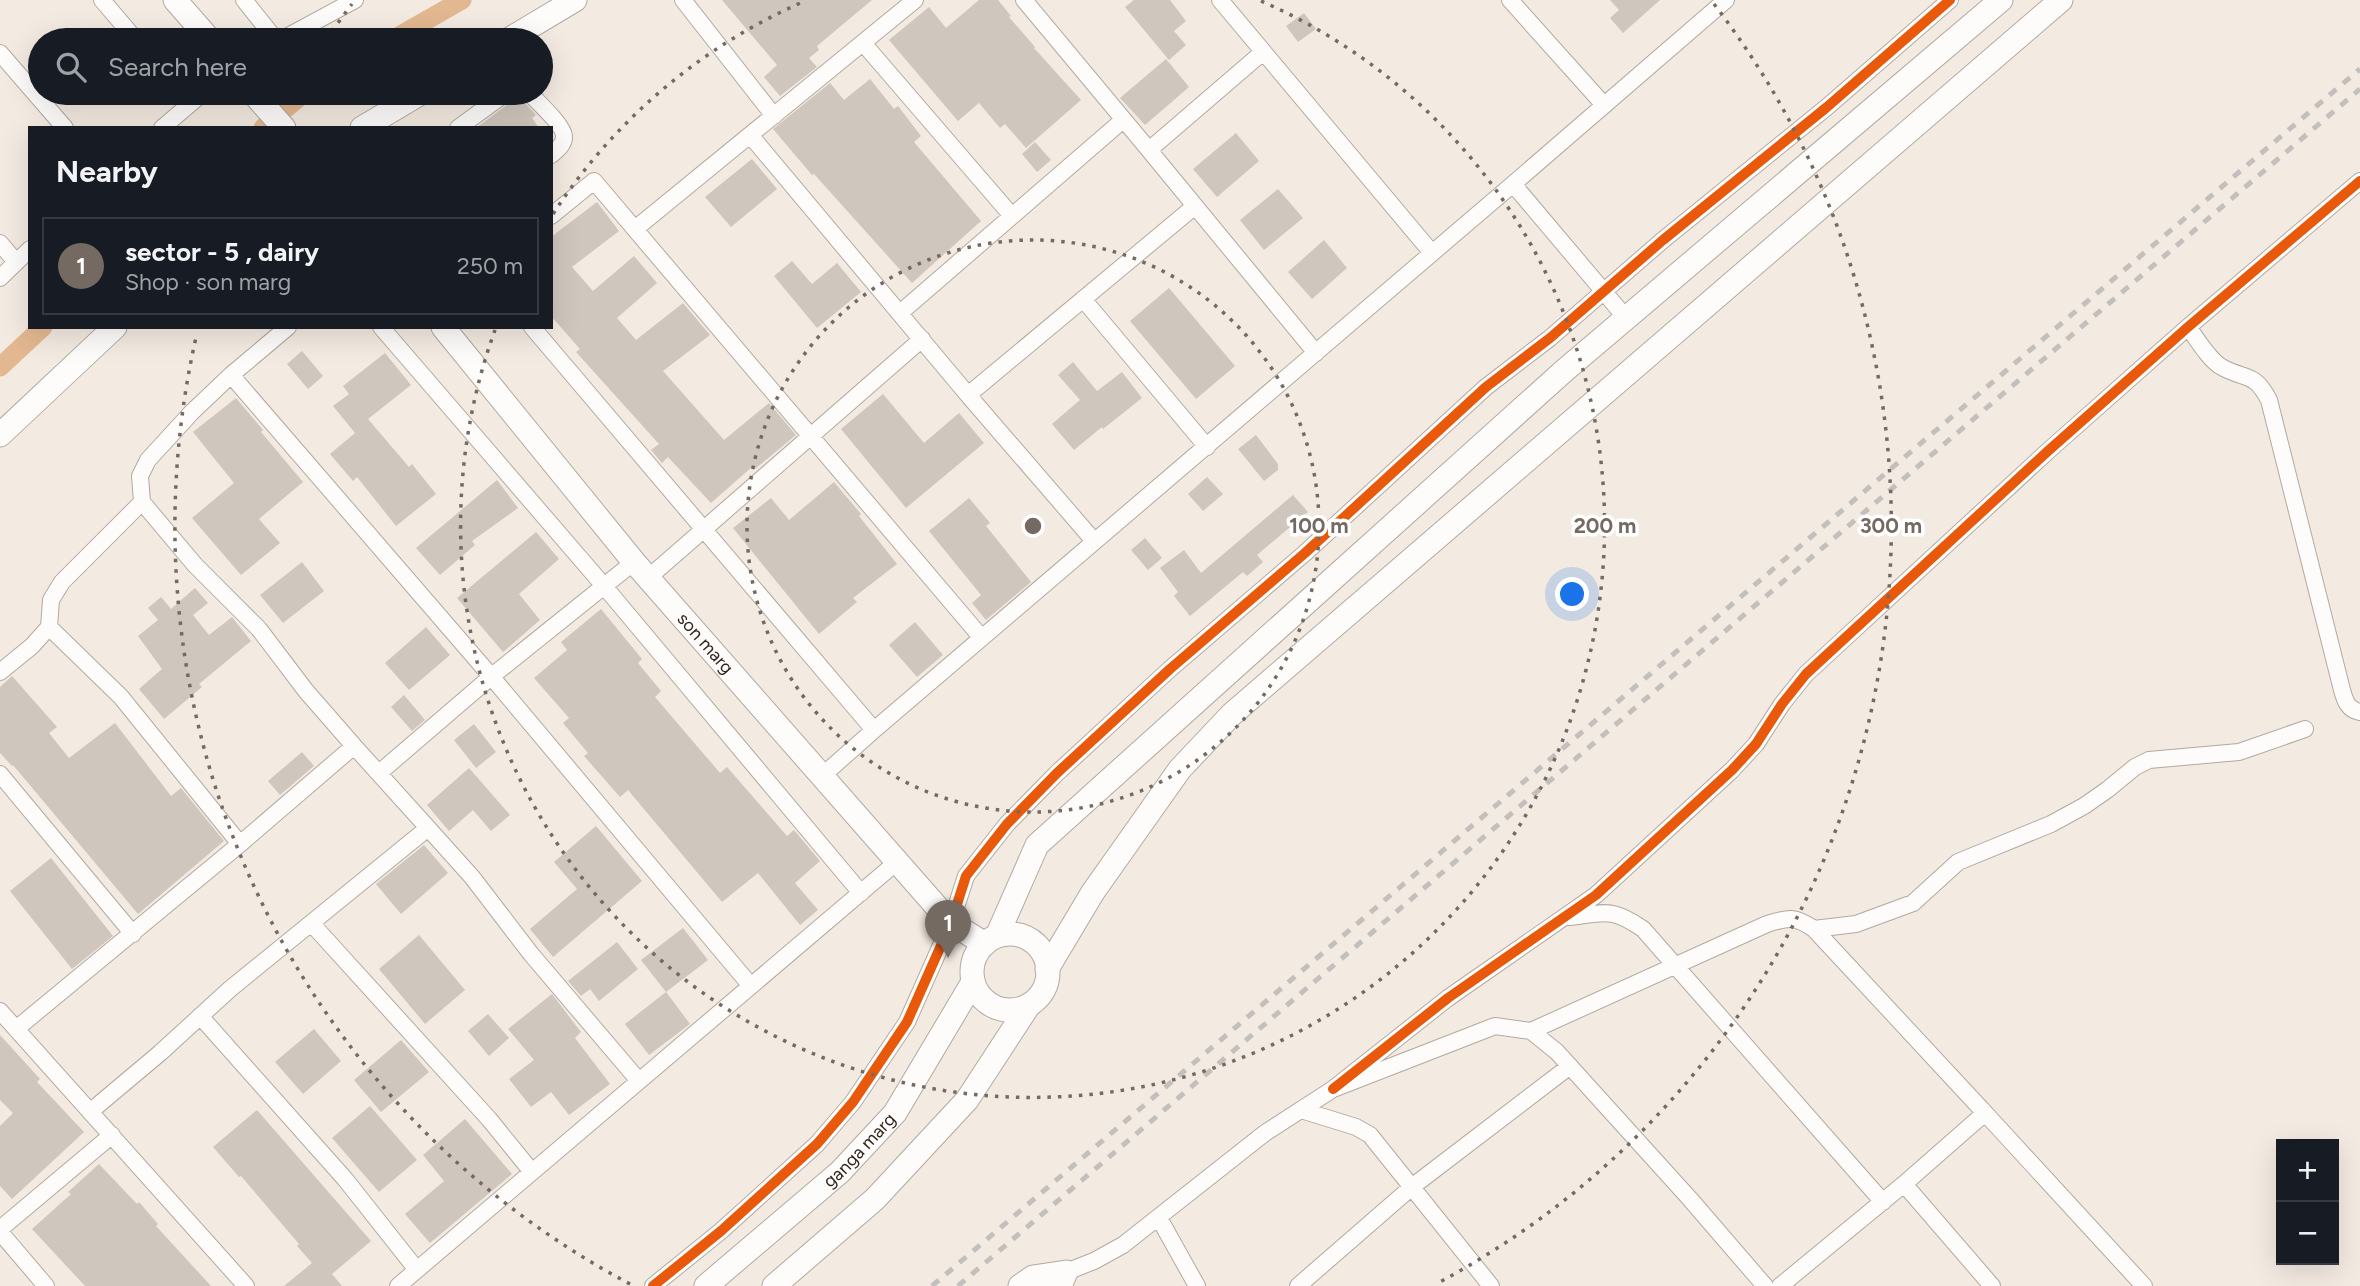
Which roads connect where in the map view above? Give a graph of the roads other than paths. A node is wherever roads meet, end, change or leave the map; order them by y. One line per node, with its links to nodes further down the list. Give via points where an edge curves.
1 (102, 0): 15 (street)
2 (175, 0): 16 (street)
3 (244, 0): 17 (street)
4 (355, 0): 18 (street)
5 (575, 0): 19 (street)
6 (683, 0): 31 (street)
7 (915, 0): 20 (street)
8 (1024, 0): 32 (street)
9 (1220, 0): 21 (street)
10 (1510, 0): 30 (street)
11 (1950, 0): 52 (street)
12 (2001, 0): 55 (street)
13 (2062, 0): 96 (street, via 1232,714 1180,769 1093,892)
14 (1719, 2): 30 (street)
15 (126, 28)
16 (200, 28)
17 (268, 28)
18 (301, 28)
19 (528, 28)
20 (863, 43): 31 (street); 45 (street)
21 (1263, 52): 39 (street); 49 (street)
22 (0, 53): 23 (street)
23 (28, 85)
24 (45, 105): 33 (street)
25 (180, 105): 34 (street)
26 (264, 105): 35 (street)
27 (401, 105): 36 (street)
28 (490, 105): 37 (street)
29 (540, 105): 40 (street, via 563,131 565,139)
30 (1604, 105): 42 (street)
31 (774, 116): 38 (street)
32 (1124, 120): 39 (street); 45 (street)
33 (63, 126)
34 (164, 126)
35 (282, 126)
36 (366, 126)
37 (461, 126)
38 (750, 135): 46 (street); 54 (street)
39 (1149, 150): 43 (street)
40 (553, 153)
41 (2360, 181): 56 (street)
42 (1513, 184): 49 (street); 52 (street)
43 (1195, 206): 53 (street); 63 (street)
44 (553, 214): 46 (street, via 594,181)
45 (1012, 216): 54 (street)
46 (635, 229): 67 (street)
47 (0, 243): 50 (street)
48 (28, 251): 50 (street)
49 (1432, 253): 63 (street)
50 (16, 261): 51 (street)
51 (0, 278)
52 (1602, 292): 55 (street); 90 (street, via 1486,387 1057,773 1007,824 966,876)
53 (1083, 299): 65 (street); 68 (street)
54 (900, 313): 62 (street)
55 (1626, 318): 94 (street, via 1037,845)
56 (2188, 327): 78 (street, via 2217,365 2253,378 2269,400 2346,704); 89 (street, via 1806,674 1732,771)
57 (113, 329): 66 (street)
58 (286, 329): 64 (street)
59 (382, 329): 73 (street)
60 (445, 329): 72 (street, son marg)
61 (534, 329): 70 (street)
62 (922, 339): 65 (street); 67 (street)
63 (1316, 353): 68 (street)
64 (231, 375): 69 (street, via 148,460 140,476); 77 (street)
65 (968, 395): 71 (street)
66 (0, 435)
67 (810, 436): 70 (street); 75 (street)
68 (1207, 447): 71 (street)
69 (142, 502): 74 (street, via 62,582 51,600); 81 (street, via 195,565 259,629)
70 (703, 529): 72 (street); 80 (street)
71 (1094, 541): 75 (street)
72 (641, 570): 73 (street); 84 (street, son marg)
73 (604, 586): 77 (street); 88 (street)
74 (49, 627): 76 (street); 86 (street, via 121,697)
75 (981, 637): 80 (street)
76 (0, 672)
77 (492, 676): 82 (street); 98 (street)
78 (2360, 712)
79 (2305, 729): 92 (street, via 2239,752 2149,760 2051,824 1958,862 1913,903 1856,924)
80 (874, 730): 84 (street)
81 (354, 746): 82 (street); 86 (street)
82 (379, 773): 85 (street)
83 (0, 774): 93 (street)
84 (822, 776): 87 (street, son marg)
85 (428, 828): 91 (street); 105 (street)
86 (240, 844): 93 (street)
87 (898, 861): 88 (street); 90 (street, son marg)
88 (861, 893): 98 (street)
89 (1567, 917): 95 (street, via 1612,912 1628,919 1643,929); 106 (street, via 1448,999)
90 (951, 923): 94 (street, son marg); 122 (street, via 907,1022 853,1102 817,1144)
91 (312, 924): 101 (street); 111 (street)
92 (1814, 929): 95 (street, via 1787,918); 109 (street)
93 (133, 934): 102 (street)
94 (991, 940): 96 (street, via 1010,934 1024,937 1036,944); 97 (street, via 976,954)
95 (1675, 967): 103 (street); 114 (street)
96 (1047, 969): 99 (street, via 1046,983)
97 (973, 982): 99 (street, via 989,1004 1002,1009); 123 (street, ganga marg, via 895,1113 840,1171)
98 (751, 986): 105 (street)
99 (1029, 1005): 124 (street, via 967,1100 876,1199)
100 (0, 1011): 102 (street)
101 (200, 1016): 108 (street); 117 (street, via 345,1179)
102 (16, 1029): 108 (street)
103 (1531, 1031): 104 (street); 106 (street, via 1495,1026)
104 (1570, 1066): 113 (street); 129 (street)
105 (639, 1081): 111 (street)
106 (1333, 1088): 107 (street)
107 (1301, 1110): 113 (street, via 1370,1135); 115 (street)
108 (90, 1111): 110 (street)
109 (1985, 1113): 112 (street); 132 (street)
110 (112, 1135): 116 (street); 120 (street)
111 (532, 1172): 117 (street)
112 (1904, 1184): 114 (street); 131 (street)
113 (1413, 1186): 127 (street); 128 (street)
114 (1883, 1202): 130 (street)
115 (1158, 1218): 118 (street, via 1124,1245); 126 (street)
116 (0, 1230): 119 (street)
117 (417, 1270): 121 (street)
118 (1063, 1279): 125 (street, via 1033,1277)
119 (46, 1286)
120 (246, 1286)
121 (398, 1286)
122 (653, 1286)
123 (705, 1286)
124 (774, 1286)
125 (1020, 1286)
126 (1197, 1286)
127 (1298, 1286)
128 (1491, 1286)
129 (1765, 1286)
130 (1780, 1286)
131 (1992, 1286)
132 (2144, 1286)

